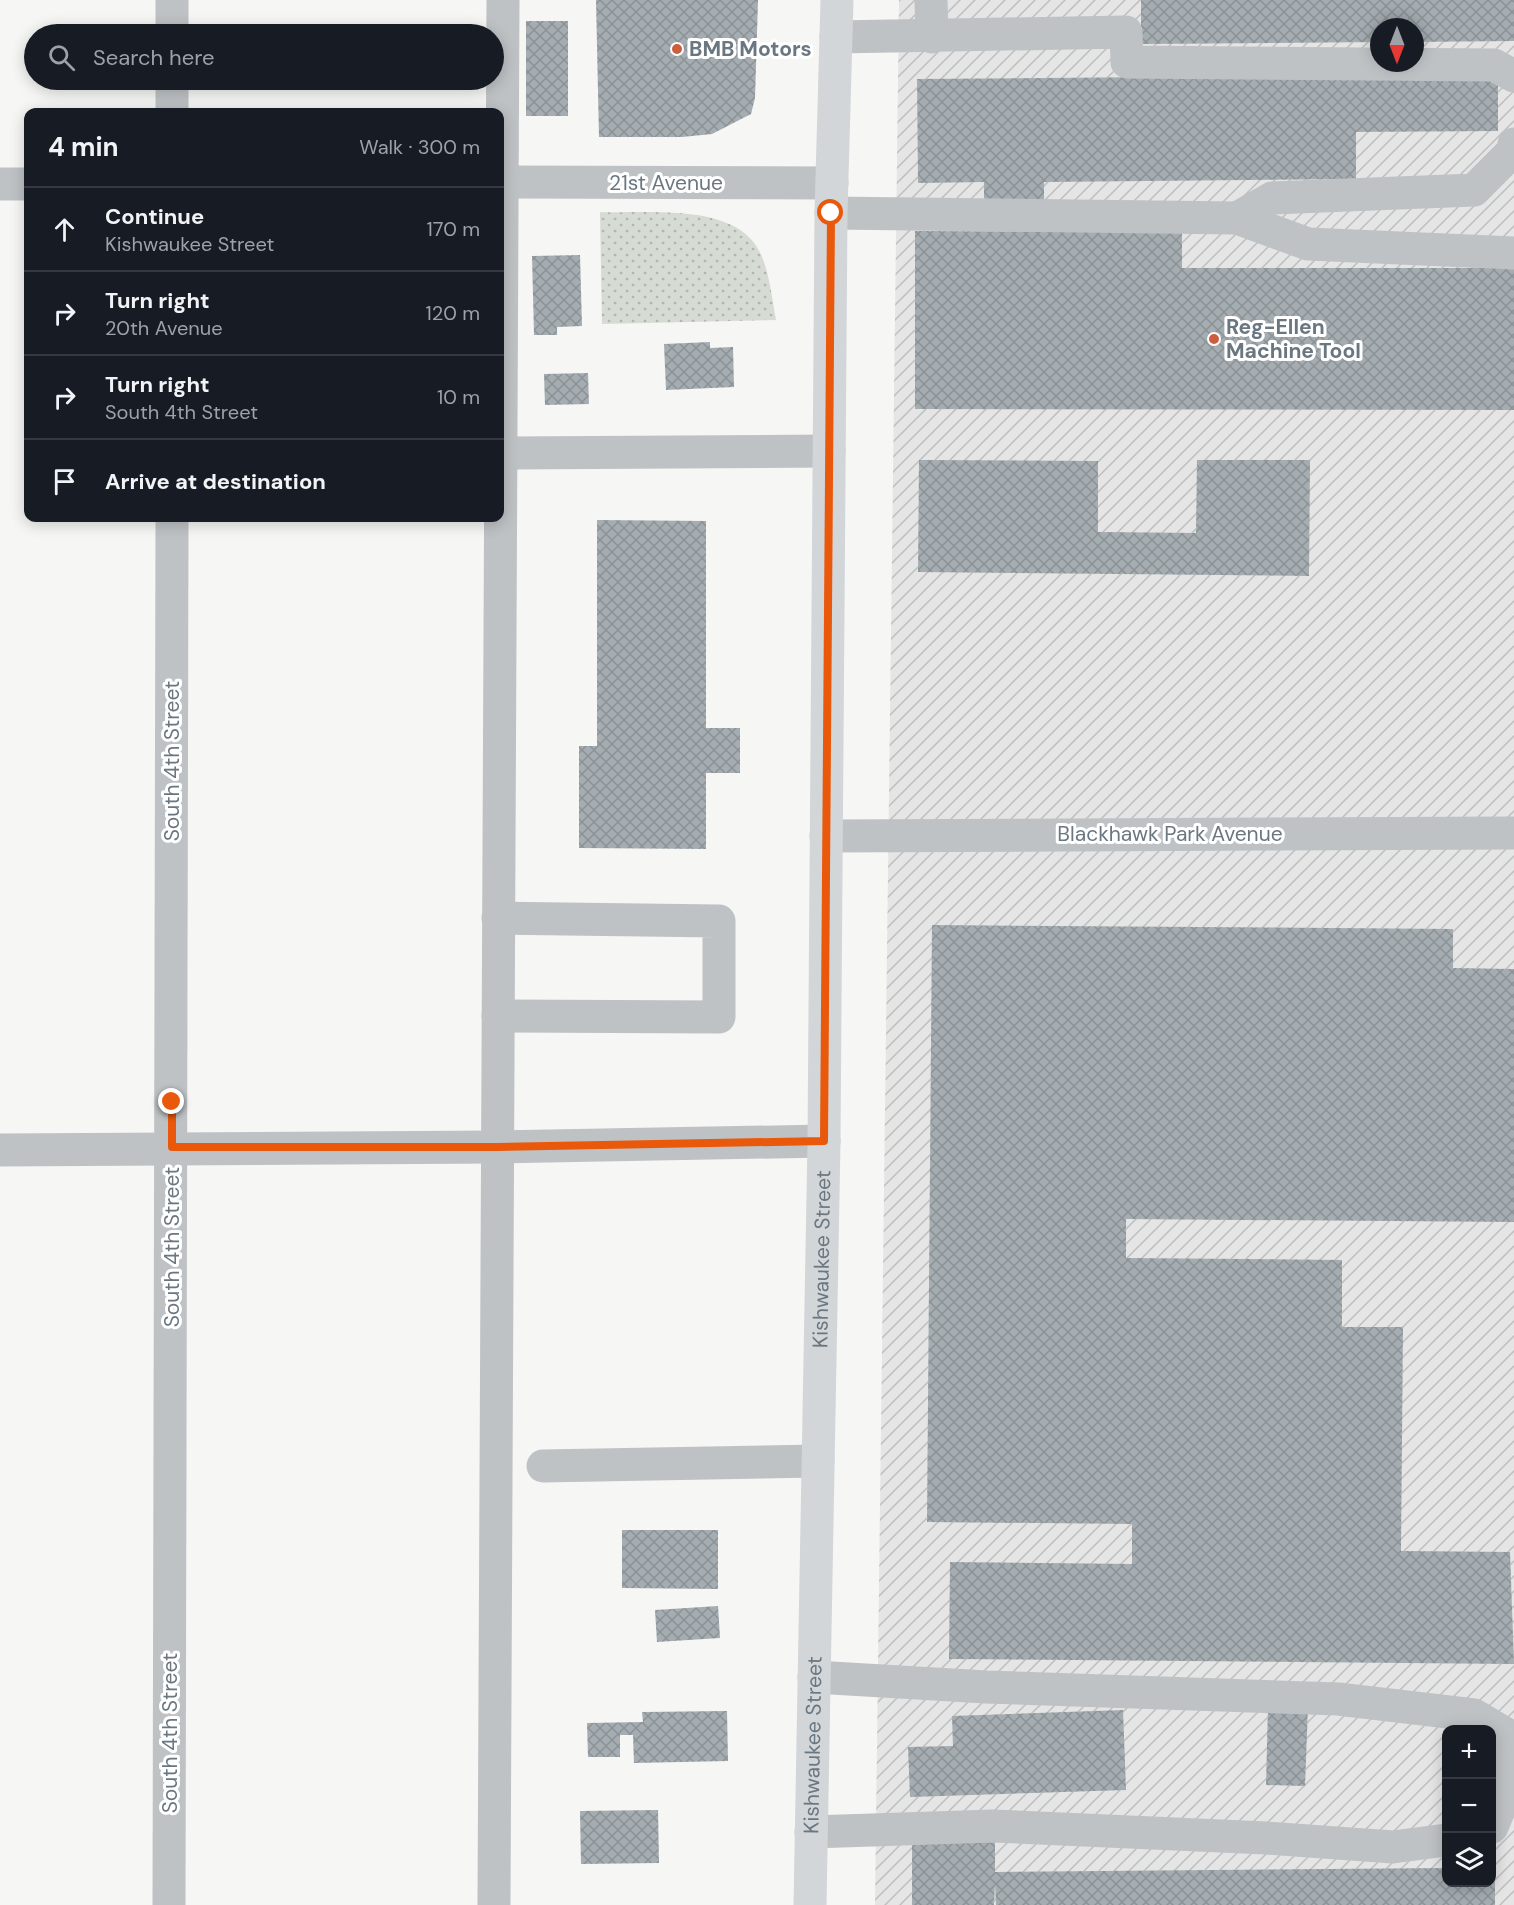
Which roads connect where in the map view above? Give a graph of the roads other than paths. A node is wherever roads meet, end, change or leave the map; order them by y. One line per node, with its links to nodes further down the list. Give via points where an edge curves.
1 (172, 0): 5 (street)
2 (503, 0): 6 (street)
3 (837, 0): 7 (main road, Kishwaukee Street)
4 (931, 0): 8 (street)
5 (172, 24)
6 (503, 24)
7 (836, 37): 8 (street); 18 (main road, Kishwaukee Street)
8 (932, 37): 9 (street, via 1126,32 1127,62 1494,65)
9 (1514, 76)
10 (172, 90): 12 (street)
11 (502, 90): 13 (street)
12 (172, 108)
13 (502, 108)
14 (1514, 144): 19 (street, via 1514,151 1474,190 1272,198)
15 (504, 182): 18 (street, 21st Avenue)
16 (0, 184): 17 (street)
17 (24, 184)
18 (832, 198): 19 (street, 21st Avenue); 21 (main road, Kishwaukee Street)
19 (1238, 218): 20 (street, via 1308,244)
20 (1514, 253)
21 (829, 450): 22 (street); 26 (main road, Kishwaukee Street)
22 (504, 453)
23 (172, 522): 30 (street, South 4th Street)
24 (501, 522): 27 (street)
25 (1514, 833): 26 (street, Blackhawk Park Avenue)
26 (826, 836): 29 (main road, Kishwaukee Street)
27 (498, 918): 28 (street); 28 (street, via 719,921 719,1017)
28 (498, 1016): 31 (street)
29 (824, 1141): 31 (street); 33 (main road, Kishwaukee Street)
30 (172, 1147): 31 (street); 32 (street); 41 (street, South 4th Street)
31 (497, 1147): 42 (street)
32 (0, 1150)
33 (818, 1461): 34 (street); 35 (main road, Kishwaukee Street)
34 (543, 1466)
35 (814, 1677): 36 (street, via 1338,1699 1474,1715 1514,1738 1507,1790); 37 (main road, Kishwaukee Street)
36 (1496, 1815)
37 (811, 1832): 40 (street, via 993,1826 1393,1847); 43 (main road, Kishwaukee Street)
38 (1496, 1835): 39 (street)
39 (1514, 1837)
40 (1442, 1841)
41 (169, 1905)
42 (494, 1905)
43 (810, 1905)

